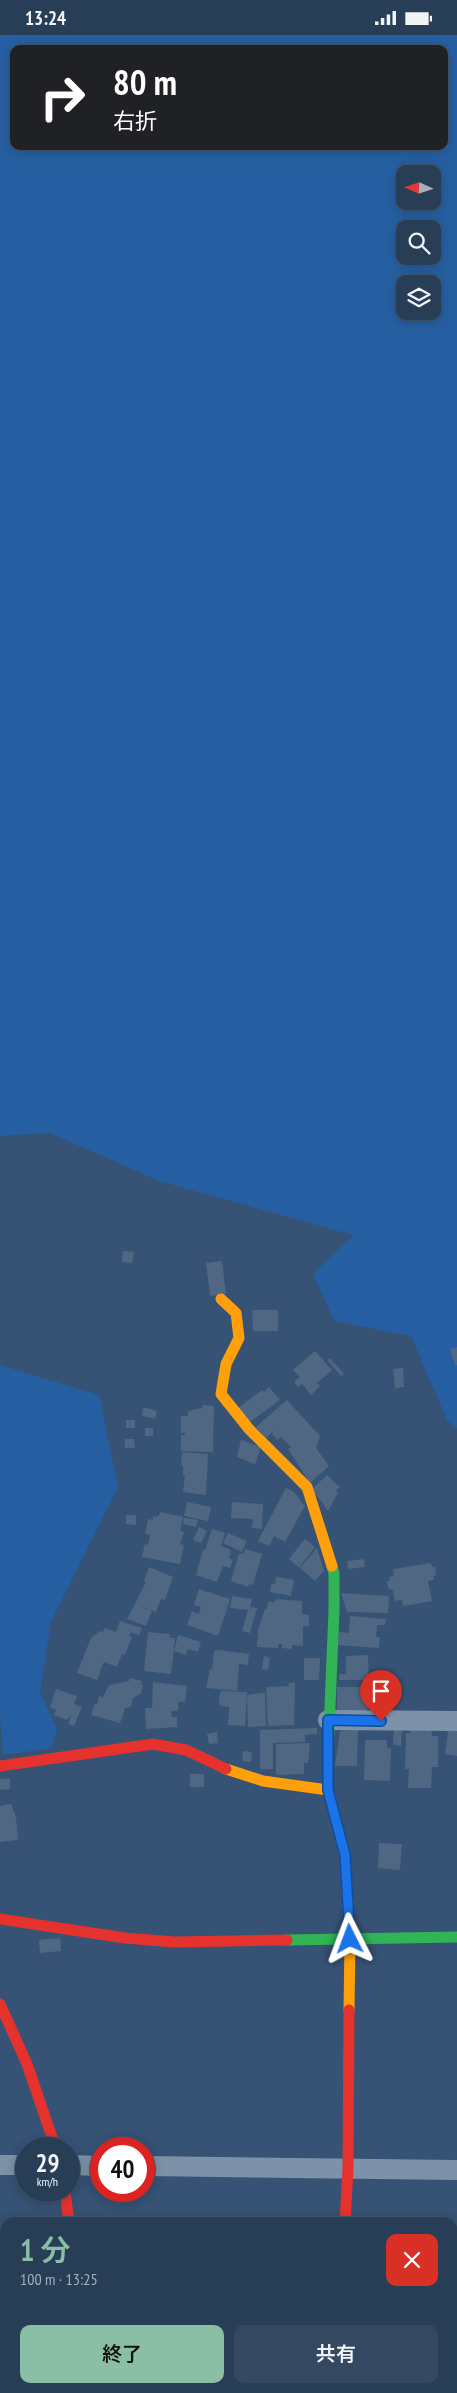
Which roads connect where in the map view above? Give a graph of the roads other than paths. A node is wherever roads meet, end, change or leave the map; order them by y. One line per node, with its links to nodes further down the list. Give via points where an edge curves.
1 (220, 1299): 2 (street, via 236,1313 238,1331 226,1364 221,1394 249,1429 307,1487 334,1574)
2 (328, 1720): 3 (street); 5 (street)
3 (457, 1721)
4 (0, 1766): 5 (street, via 153,1744 186,1750 217,1766 263,1781)
5 (328, 1790): 8 (street, via 345,1855)
6 (0, 1919): 8 (street, via 175,1942)
7 (457, 1937): 8 (street)
8 (350, 1939): 14 (street)
9 (0, 2004): 10 (street, via 27,2064)
10 (52, 2137)
11 (0, 2165): 12 (street)
12 (15, 2165)
13 (155, 2166): 14 (street)
14 (348, 2169): 15 (street); 18 (street)
15 (457, 2170)
16 (66, 2202): 17 (street)
17 (68, 2217)
18 (345, 2217)

